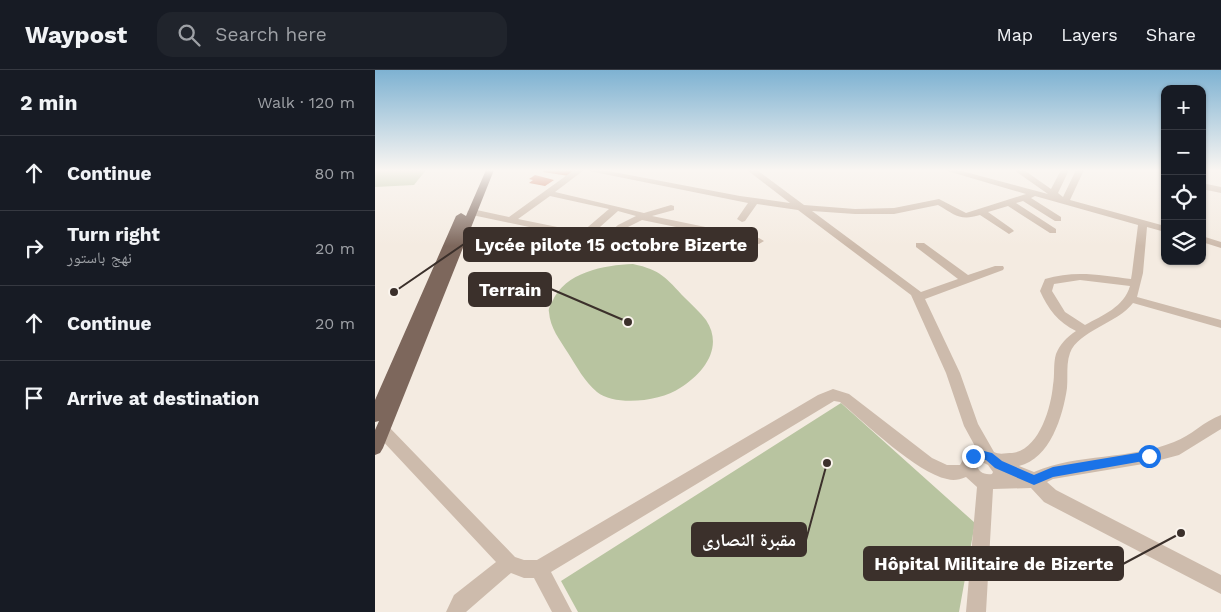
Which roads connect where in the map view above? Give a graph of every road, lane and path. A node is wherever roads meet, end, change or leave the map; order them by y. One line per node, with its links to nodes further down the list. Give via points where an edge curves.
1 (470, 195): 43 (main road)
2 (479, 195): 19 (main road)
3 (546, 195): 23 (street)
4 (559, 195): 16 (street)
5 (669, 195): 12 (street)
6 (787, 195): 17 (street)
7 (1029, 195): 11 (street)
8 (1039, 195): 15 (street)
9 (1055, 195): 15 (street)
10 (1068, 195): 15 (street)
11 (1023, 197): 14 (street); 22 (street)
12 (679, 199): 13 (street); 20 (street); 24 (street)
13 (755, 201): 17 (street); 21 (street)
14 (1008, 202): 18 (street); 28 (street)
15 (1065, 202): 25 (street)
16 (616, 208): 20 (street); 29 (street)
17 (805, 208): 18 (street, via 895,211 939,202 964,216); 39 (street, via 910,287)
18 (981, 211): 27 (street)
19 (472, 212): 23 (street); 43 (main road)
20 (642, 217): 24 (street); 30 (street, via 625,223)
21 (742, 219)
22 (1058, 219)
23 (511, 220): 29 (street)
24 (659, 220): 31 (street)
25 (1143, 223): 26 (street); 38 (street)
26 (1161, 228)
27 (1009, 231)
28 (1053, 231)
29 (585, 235): 30 (street)
30 (606, 240): 35 (street)
31 (759, 241)
32 (1206, 241): 34 (street)
33 (920, 245): 37 (street)
34 (1221, 245)
35 (685, 256)
36 (999, 268): 37 (street)
37 (967, 280): 39 (street)
38 (1135, 283): 40 (street); 42 (street, via 1083,278 1049,282 1046,291 1057,311 1066,321)
39 (919, 298): 47 (street, via 953,373)
40 (1131, 299): 41 (street); 42 (street)
41 (1221, 324)
42 (1085, 330): 47 (street, via 1067,346 1061,358 1057,402 1037,448 1027,456)
43 (380, 411): 45 (main road)
44 (1221, 421): 48 (street, via 1179,448 1053,472)
45 (383, 431): 46 (main road); 50 (street)
46 (375, 448)
47 (985, 461): 48 (street); 49 (street, via 1001,473); 49 (street, via 973,476); 51 (street, via 962,473 940,470 926,463 843,398 833,394)
48 (1034, 480): 49 (street); 52 (street, via 1050,496)
49 (989, 482): 55 (street)
50 (509, 563): 51 (street); 53 (street, via 461,602)
51 (539, 570): 54 (street)
52 (1221, 584)
53 (456, 612)
54 (562, 612)
55 (976, 612)

